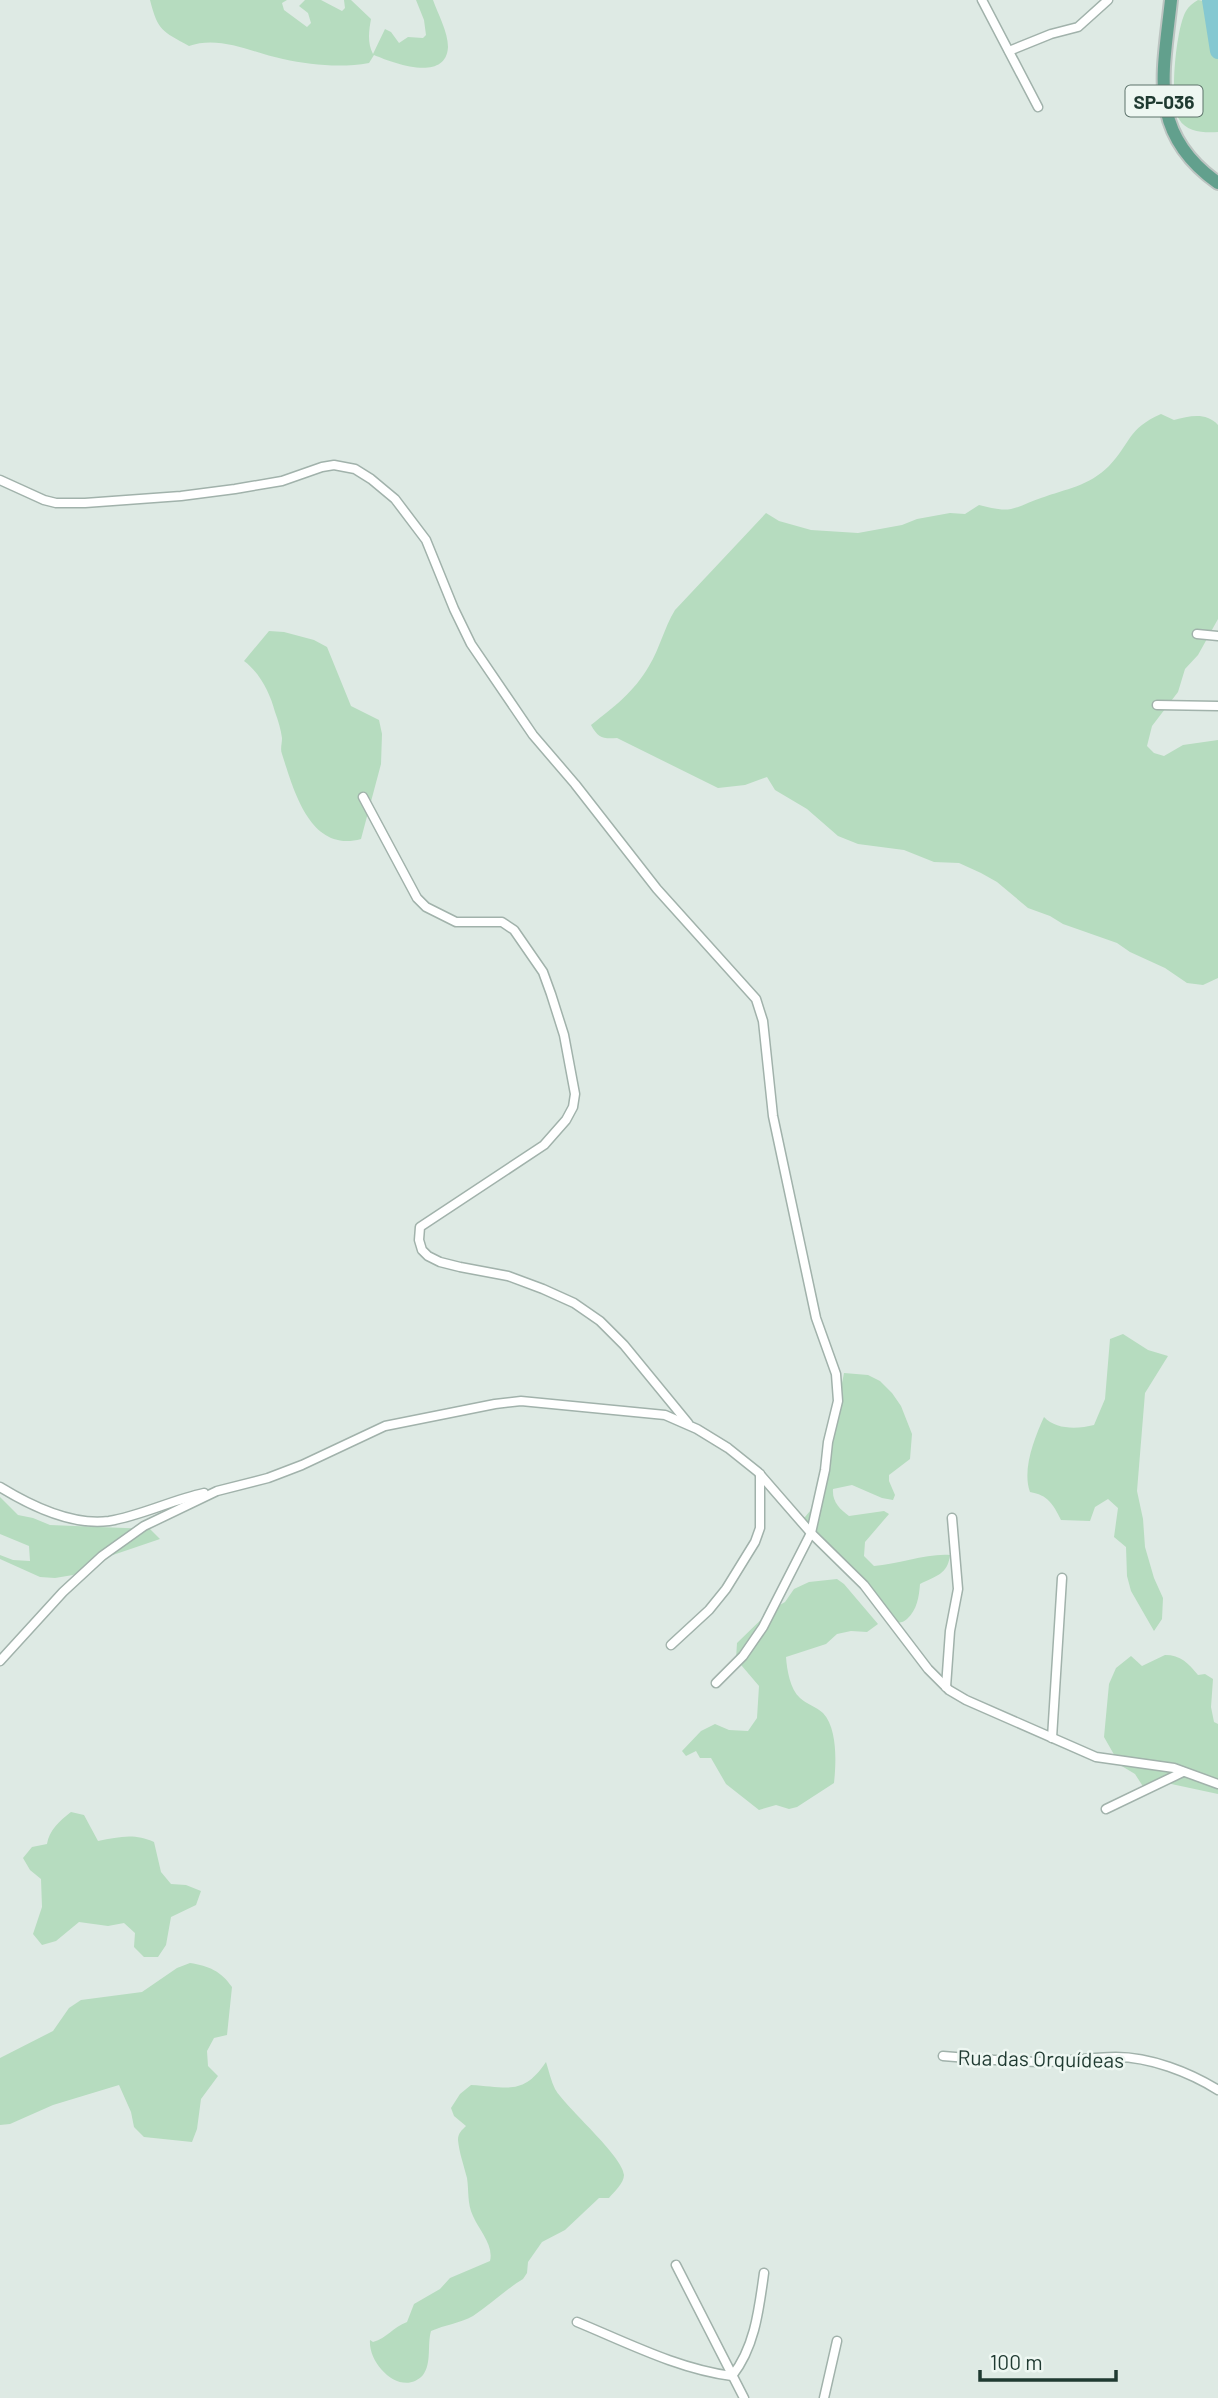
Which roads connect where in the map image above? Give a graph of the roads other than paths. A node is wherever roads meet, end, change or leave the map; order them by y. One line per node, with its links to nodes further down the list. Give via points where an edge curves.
1 (982, 0): 4 (street)
2 (1108, 0): 4 (street, via 1078,27)
3 (1171, 0): 6 (main road, SP-036, via 1164,102 1177,141 1197,168)
4 (1009, 51): 5 (street)
5 (1038, 107)
6 (1218, 183)
7 (0, 480): 18 (street, via 56,503 116,502 235,489 334,465 355,469 372,479 411,518 426,540 471,644 511,705 657,889 760,1008 773,1116 816,1318 838,1385)
8 (1197, 634): 9 (street)
9 (1218, 636)
10 (1157, 705): 11 (street)
11 (1218, 706)
12 (363, 797): 13 (street, via 426,907 456,922 508,924 524,944 551,994 575,1094 566,1120 544,1145 420,1227 422,1250 440,1262 508,1276 574,1303 624,1345)
13 (689, 1426): 14 (street); 16 (street, via 665,1415 533,1402 495,1404 385,1426 268,1478)
14 (761, 1474): 18 (street); 20 (street, via 760,1528 755,1542 709,1610)
15 (0, 1488): 16 (street, via 65,1518 92,1522)
16 (217, 1491): 21 (street, via 144,1525 103,1556)
17 (952, 1518): 23 (street, via 958,1589)
18 (811, 1533): 22 (street, via 763,1627); 23 (street, via 864,1585)
19 (1062, 1578): 24 (street)
20 (671, 1645)
21 (0, 1661)
22 (716, 1683)
23 (946, 1687): 24 (street)
24 (1052, 1738): 25 (street, via 1096,1757)
25 (1183, 1772): 26 (street); 27 (street)
26 (1218, 1784)
27 (1106, 1809)
28 (943, 2056): 29 (street, Rua das Orquídeas, via 1016,2062 1137,2059 1181,2071)
29 (1218, 2090)
30 (676, 2265): 34 (street)
31 (764, 2273): 34 (street, via 749,2348)
32 (578, 2322): 34 (street, via 668,2360)
33 (837, 2341): 36 (street)
34 (732, 2376): 35 (street)
35 (744, 2398)
36 (824, 2398)

